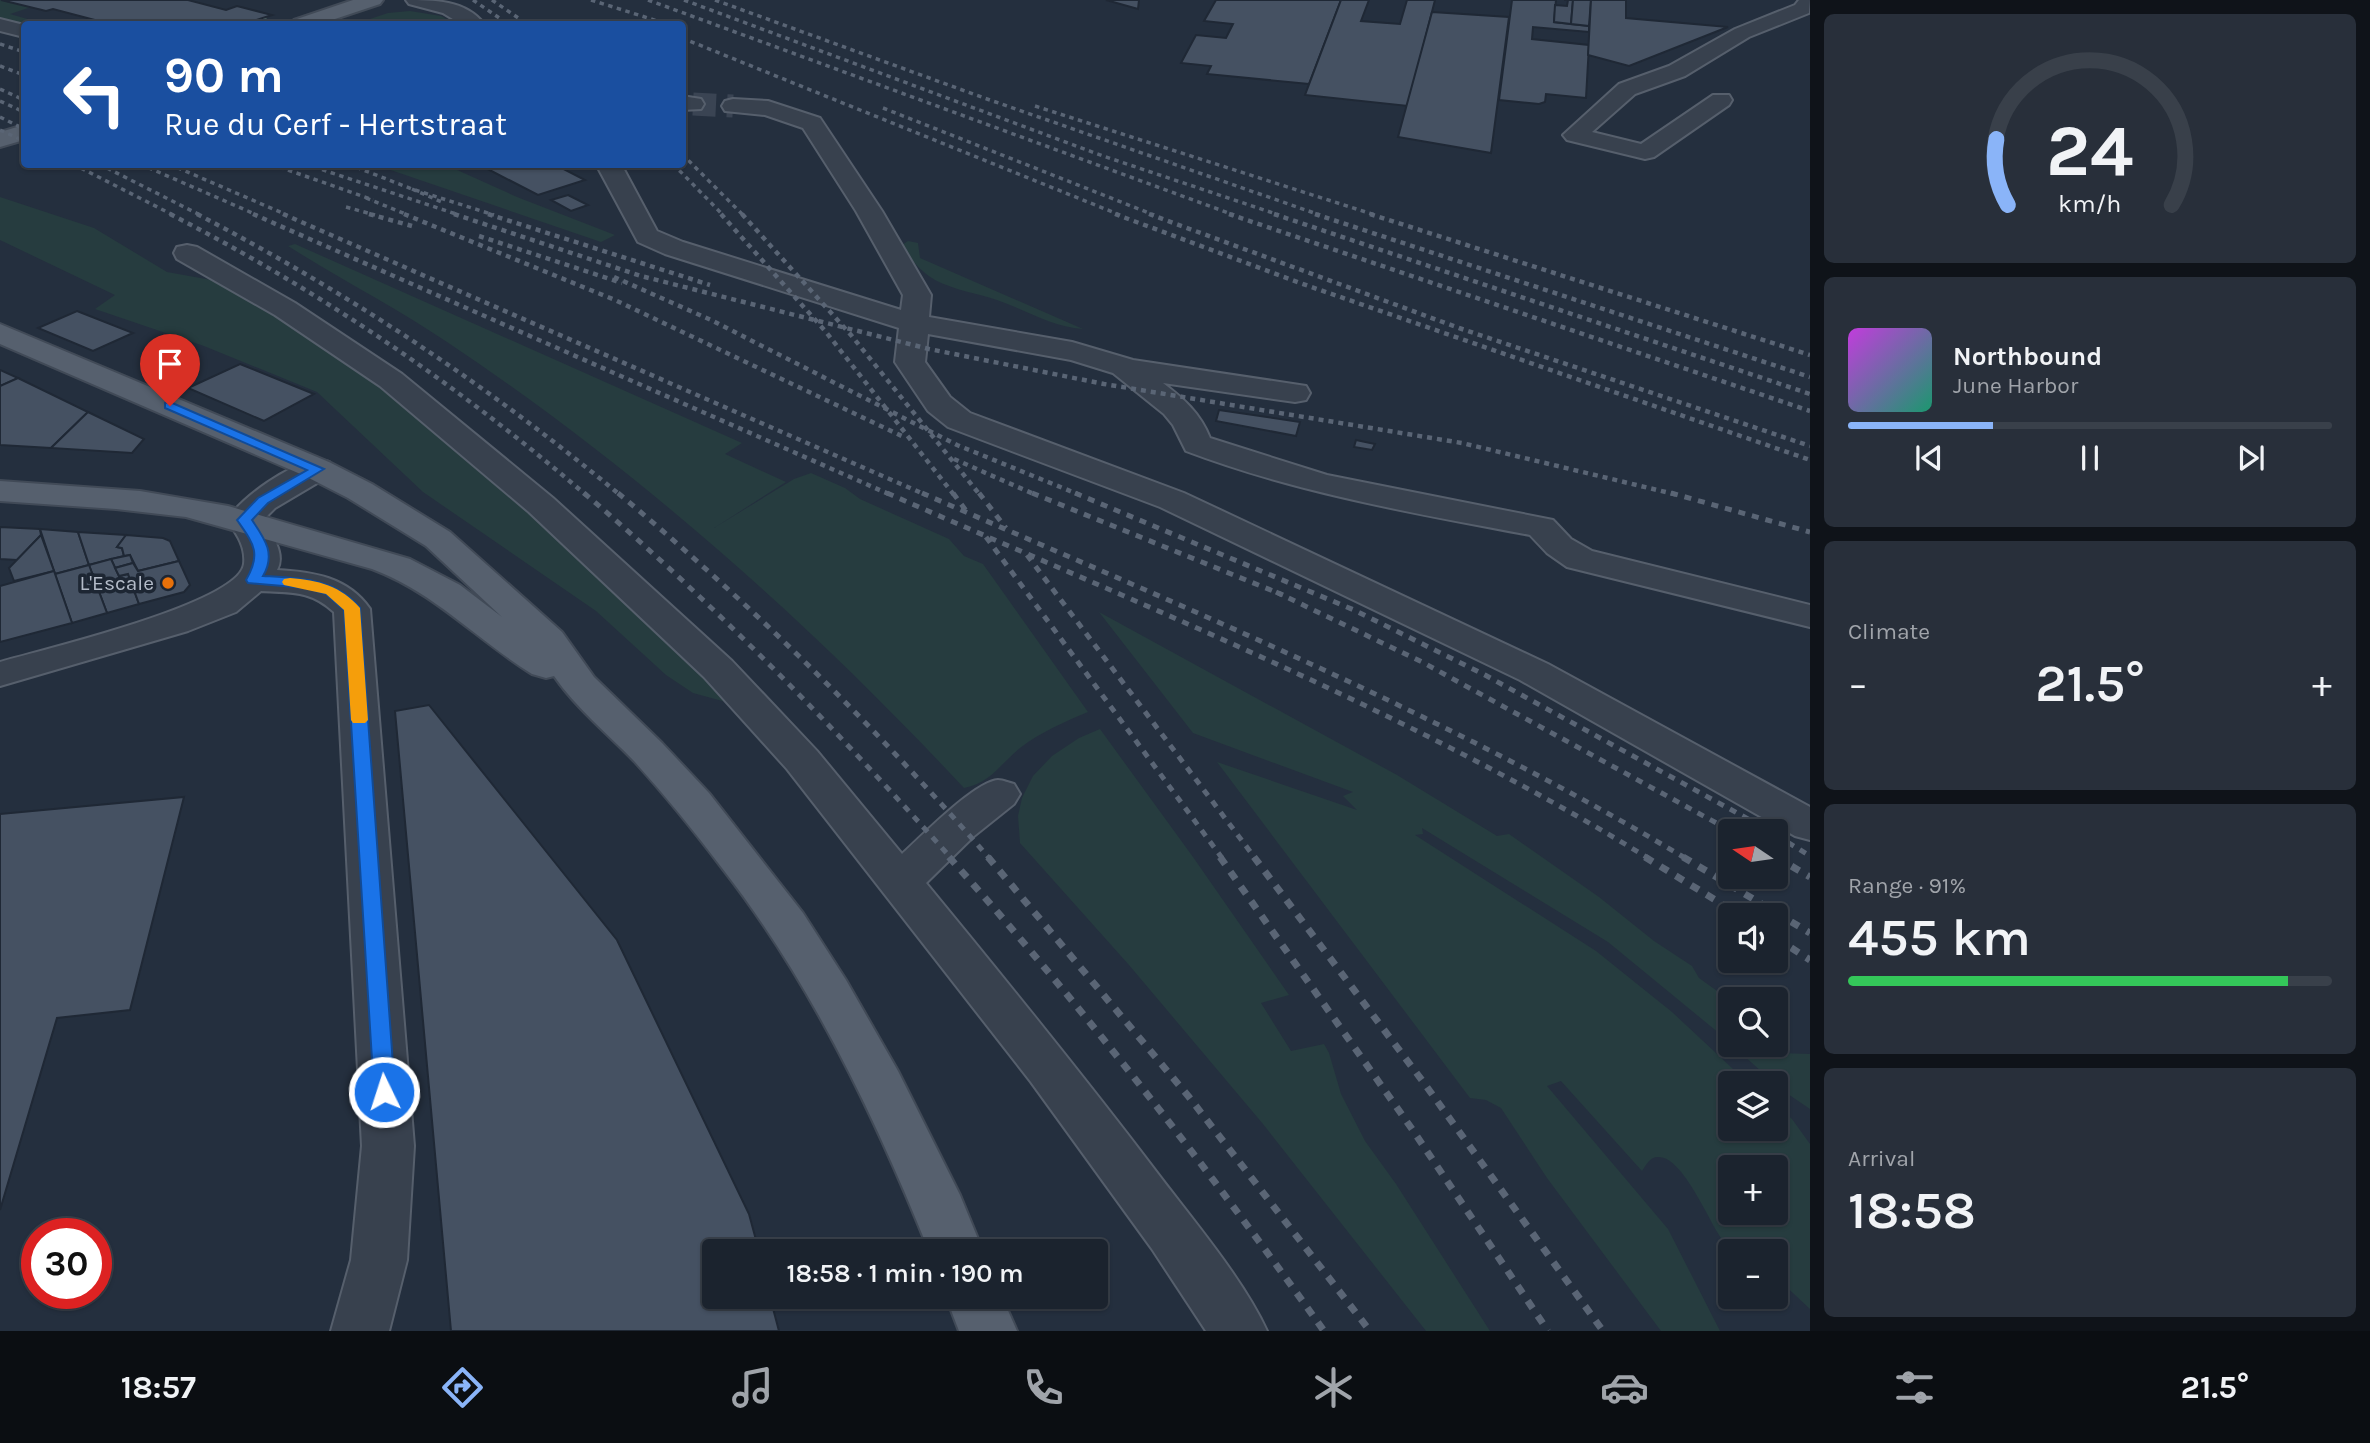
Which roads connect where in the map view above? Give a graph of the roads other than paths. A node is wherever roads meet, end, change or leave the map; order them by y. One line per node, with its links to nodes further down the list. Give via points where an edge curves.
1 (373, 0): 4 (main road)
2 (416, 0): 5 (street, via 450,9)
3 (1810, 0): 8 (street, via 1802,9 1742,33 1676,71 1628,89 1575,135 1645,152)
4 (311, 21)
5 (469, 21)
6 (0, 24): 7 (street)
7 (21, 30)
8 (1721, 100)
9 (733, 106): 16 (street, via 768,108 812,123 916,295)
10 (21, 120): 11 (main road)
11 (0, 127)
12 (21, 133): 13 (main road)
13 (0, 141)
14 (610, 168): 16 (street, via 648,236)
15 (187, 253): 29 (street, via 285,309 391,380 541,505 718,669 802,760)
16 (914, 323): 18 (street, via 1072,351); 28 (street, via 910,362 939,404 959,420 1171,500 1475,643)
17 (0, 333): 20 (main road)
18 (1124, 367): 19 (street); 24 (street, via 1175,407 1197,444 1225,455 1330,483 1541,527 1580,559)
19 (1295, 393)
20 (317, 469): 22 (street, via 263,500); 26 (main road, via 438,540 549,640)
21 (0, 491): 22 (main road, via 186,507)
22 (244, 520): 23 (street, via 262,554 262,565); 26 (main road, via 412,572 474,611 527,655)
23 (253, 580): 25 (street, via 223,604 175,623); 32 (street, via 308,583 332,591 352,608 388,1146 379,1260)
24 (1810, 616)
25 (0, 674)
26 (580, 685): 30 (main road, via 694,803 786,925 873,1071)
27 (999, 794): 29 (street)
28 (1810, 826)
29 (900, 882): 34 (street, via 1049,1068)
30 (951, 1239)
31 (979, 1309): 33 (main road)
32 (360, 1331)
33 (988, 1331)
34 (1238, 1331)

